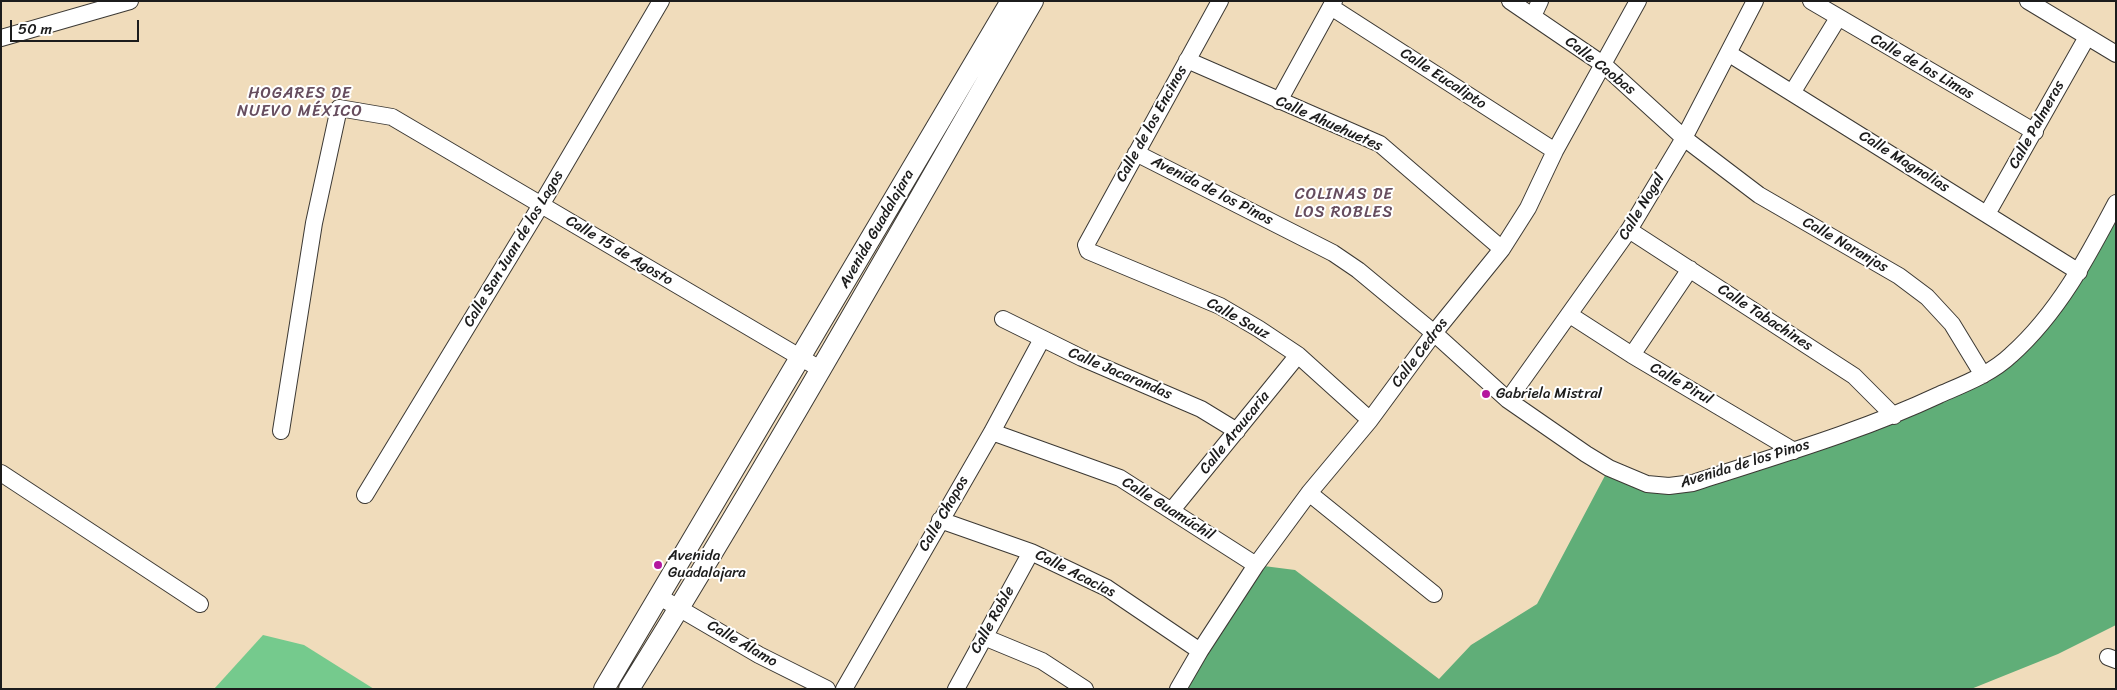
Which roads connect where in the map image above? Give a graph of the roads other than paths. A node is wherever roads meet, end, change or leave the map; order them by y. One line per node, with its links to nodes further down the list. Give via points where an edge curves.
1 (130, 1): 12 (street)
2 (661, 1): 30 (street, Calle San Juan de los Lagos)
3 (1011, 1): 23 (street, Avenida Guadalajara)
4 (1033, 1): 24 (street, Avenida Guadalajara)
5 (1220, 1): 19 (street, Calle de los Encinos)
6 (1510, 1): 13 (street, Calle Caobas)
7 (1638, 1): 20 (street, Calle Cedros)
8 (1754, 1): 17 (street, Calle Nogal)
9 (1811, 1): 14 (street, Calle de las Limas)
10 (2028, 1): 15 (street)
11 (1333, 4): 22 (street); 27 (street, Calle Eucalipto)
12 (83, 8): 16 (street)
13 (1537, 9): 20 (street, Calle Caobas)
14 (1838, 18): 21 (street); 25 (street, Calle de las Limas)
15 (2087, 37): 18 (street); 25 (street, Calle Palmeras)
16 (1, 38)
17 (1728, 53): 21 (street, Calle Magnolias); 26 (street, Calle Nogal)
18 (2116, 54)
19 (1188, 60): 22 (street, Calle Ahuehuetes); 28 (street, Calle de los Encinos)
20 (1604, 66): 26 (street, Calle Caobas); 27 (street, Calle Cedros)
21 (1792, 93): 31 (street, Calle Magnolias)
22 (1278, 101): 36 (street, Calle Ahuehuetes, via 1380,144)
23 (944, 113): 24 (street); 33 (street, Avenida Guadalajara)
24 (961, 125): 34 (street, Avenida Guadalajara)
25 (2034, 132): 31 (street, Calle Palmeras)
26 (1684, 138): 32 (street, Calle Nogal); 47 (street, Calle Naranjos, via 1759,195 1899,276 1927,297 1952,324)
27 (1555, 151): 36 (street, Calle Cedros, via 1528,208)
28 (1136, 153): 35 (street, Calle de los Encinos); 41 (street, Avenida de los Pinos, via 1333,253)
29 (2116, 203): 38 (street, Avenida de los Pinos)
30 (541, 205): 45 (street, Calle 15 de Agosto); 52 (street, Calle 15 de Agosto, via 392,117 339,108 314,223); 59 (street, Calle San Juan de los Lagos)
31 (1987, 214): 38 (street, Calle Magnolias)
32 (1629, 230): 37 (street, Calle Tabachines); 39 (street, Calle Nogal)
33 (873, 236): 34 (street); 45 (street, Avenida Guadalajara)
34 (891, 247): 46 (street, Avenida Guadalajara)
35 (1087, 248): 43 (street, Calle Sauz, via 1220,306)
36 (1502, 248): 41 (street, Calle Cedros)
37 (1690, 269): 44 (street); 49 (street, Calle Tabachines, via 1854,376)
38 (2079, 272): 47 (street, Avenida de los Pinos, via 2039,327 2010,357)
39 (1570, 315): 44 (street, Calle Pirul); 48 (street, Calle Nogal)
40 (1003, 319): 42 (street, Calle Jacarandas)
41 (1434, 333): 48 (street, Avenida de los Pinos); 50 (street, Calle Cedros)
42 (1042, 339): 51 (street, Calle Jacarandas, via 1201,409); 53 (street, Calle Chopos)
43 (1298, 355): 50 (street, Calle Sauz); 51 (street, Calle Araucaria)
44 (1632, 356): 54 (street, Calle Pirul)
45 (801, 358): 46 (street, Calle 15 de Agosto); 56 (street, Avenida Guadalajara)
46 (820, 369): 57 (street, Avenida Guadalajara)
47 (1983, 375): 49 (street, Avenida de los Pinos)
48 (1508, 400): 54 (street, Avenida de los Pinos, via 1609,468 1628,478 1660,486 1693,483)
49 (1894, 416): 54 (street, Avenida de los Pinos)
50 (1370, 420): 58 (street, Calle Cedros)
51 (1237, 431): 60 (street, Calle Araucaria)
52 (281, 432)
53 (992, 432): 60 (street, Calle Guamúchil, via 1120,478); 61 (street, Calle Chopos)
54 (1794, 450)
55 (1, 473): 66 (street)
56 (728, 480): 57 (street); 65 (street, Avenida Guadalajara)
57 (747, 492): 67 (street, Avenida Guadalajara)
58 (1309, 493): 63 (street, Calle Cedros); 64 (street)
59 (365, 495)
60 (1172, 510): 63 (street, Calle Guamúchil)
61 (940, 520): 62 (street, Calle Acacias); 73 (street, Calle Chopos)
62 (1031, 552): 68 (street, Calle Roble); 69 (street, Calle Acacias, via 1107,588)
63 (1256, 565): 69 (street, Calle Cedros)
64 (1434, 594)
65 (658, 596): 67 (street, Calle Álamo); 70 (street, Avenida Guadalajara)
66 (200, 604)
67 (680, 608): 71 (street, Avenida Guadalajara); 72 (street, Calle Álamo, via 759,655)
68 (984, 637): 74 (street, Calle Roble); 75 (street, via 1042,662)
69 (1200, 651): 76 (street, Calle Cedros)
70 (604, 689)
71 (629, 689)
72 (827, 689)
73 (844, 689)
74 (956, 689)
75 (1085, 689)
76 (1178, 689)

